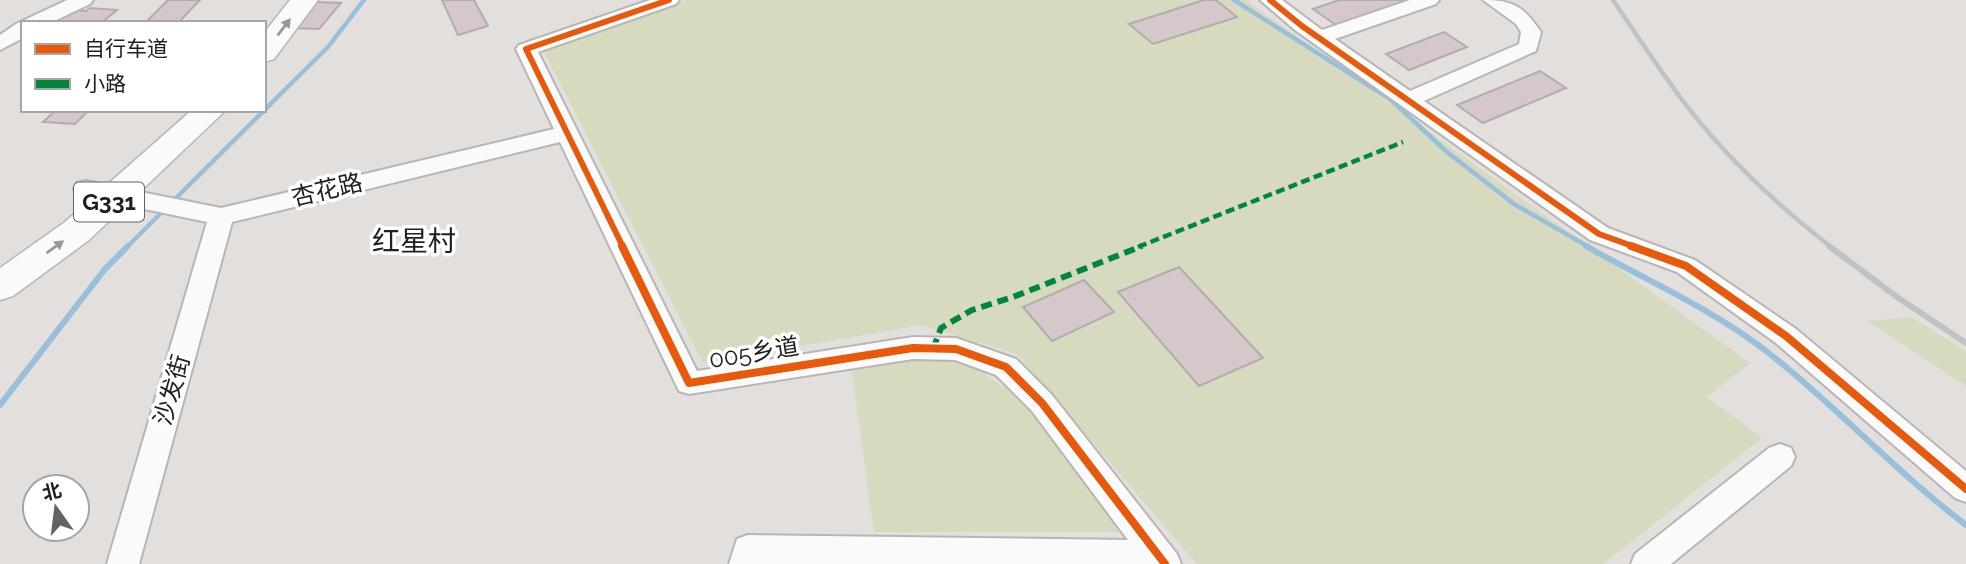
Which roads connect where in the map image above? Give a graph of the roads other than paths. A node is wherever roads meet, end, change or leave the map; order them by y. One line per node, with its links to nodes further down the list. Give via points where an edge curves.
1 (83, 0): 8 (street)
2 (274, 0): 9 (highway)
3 (304, 0): 13 (highway, one-way to 3)
4 (669, 0): 17 (street, 005乡道, via 526,49)
5 (1270, 0): 11 (street)
6 (1429, 0): 11 (street)
7 (1493, 0): 14 (street, via 1523,20 1531,32 1530,47)
8 (37, 21)
9 (258, 21)
10 (21, 29): 12 (street)
11 (1319, 37): 14 (street)
12 (0, 44)
13 (266, 50)
14 (1408, 100): 23 (street, via 1599,234 1686,266 1786,336)
15 (175, 112): 18 (highway, G331)
16 (208, 112): 18 (highway, G331)
17 (567, 133): 19 (street, 杏花路); 24 (street, 005乡道, via 688,383 913,348 956,349 1006,367 1042,403)
18 (102, 191): 19 (street, 杏花路); 20 (highway, G331); 21 (highway, G331, one-way to 18, via 77,231)
19 (221, 216): 25 (street, 沙发街)
20 (0, 258)
21 (0, 287)
22 (1780, 457): 27 (street)
23 (1966, 489)
24 (1162, 560): 26 (street, via 748,549)
25 (123, 564)
26 (745, 564)
27 (1647, 564)

